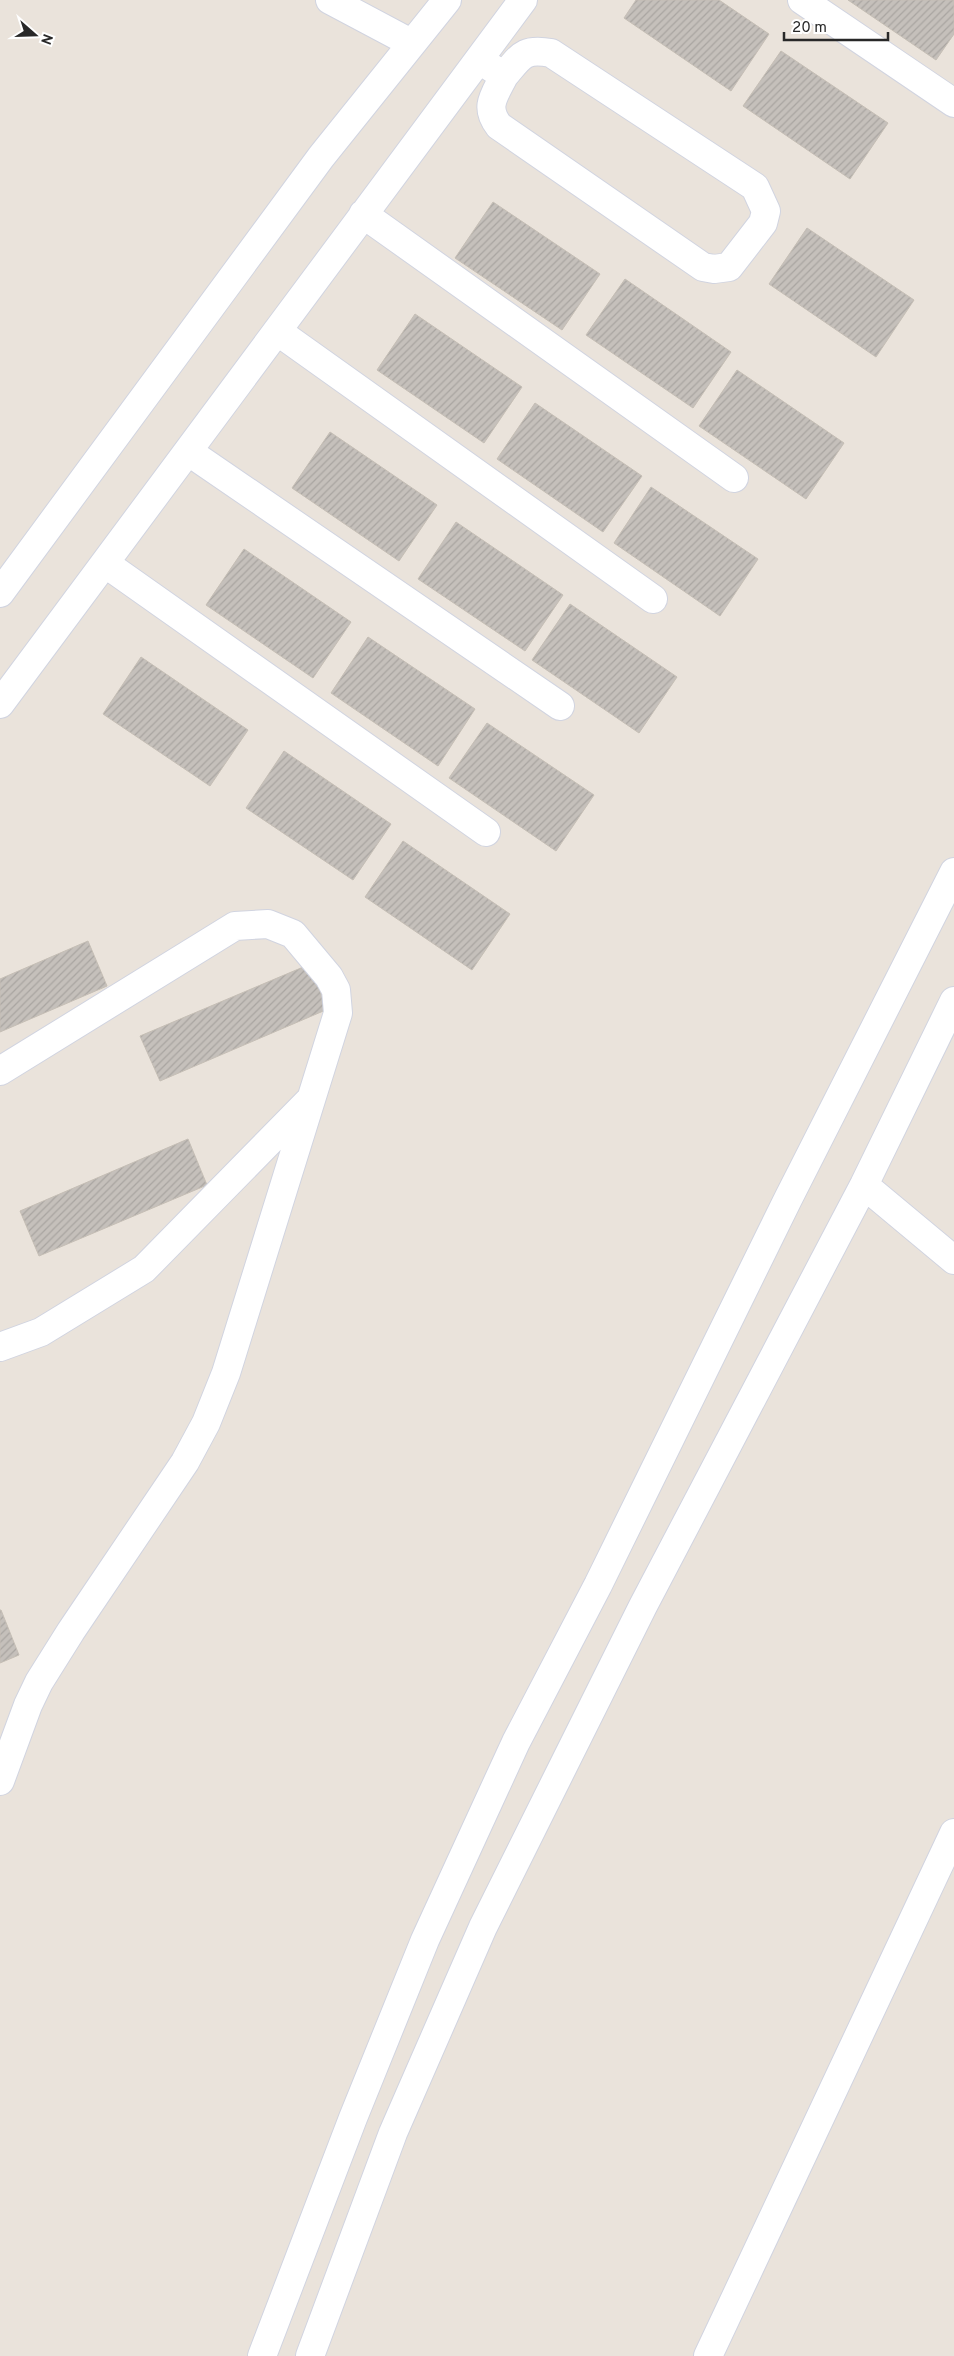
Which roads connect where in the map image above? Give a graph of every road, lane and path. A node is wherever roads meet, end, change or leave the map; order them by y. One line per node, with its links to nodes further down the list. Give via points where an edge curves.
1 (330, 0): 5 (street)
2 (447, 0): 5 (street)
3 (523, 0): 6 (street)
4 (802, 0): 8 (street)
5 (411, 43): 14 (street, via 322,157)
6 (480, 60): 7 (street); 9 (street)
7 (504, 76): 7 (street, via 491,102 492,116 499,126 703,268 729,267 763,223 766,211 755,187 551,53 535,50 521,55)
8 (954, 103)
9 (363, 214): 10 (street); 12 (street)
10 (277, 331): 11 (street); 15 (street)
11 (189, 452): 13 (street); 17 (street)
12 (734, 478)
13 (106, 564): 16 (street); 18 (street)
14 (0, 593)
15 (653, 599)
16 (0, 704)
17 (560, 706)
18 (486, 832)
19 (954, 872): 29 (street, via 516,1742 425,1940)
20 (954, 1001): 23 (street)
21 (0, 1070): 22 (street, via 235,926 268,924 293,934 336,990 338,1013)
22 (311, 1099): 25 (street, via 144,1269 41,1332); 26 (street, via 226,1373 199,1438 53,1657)
23 (864, 1186): 24 (street); 30 (street, via 642,1606 483,1927 393,2133)
24 (954, 1260)
25 (0, 1347)
26 (6, 1750): 27 (street)
27 (0, 1781)
28 (954, 1833): 31 (street)
29 (262, 2356)
30 (310, 2356)
31 (708, 2356)

